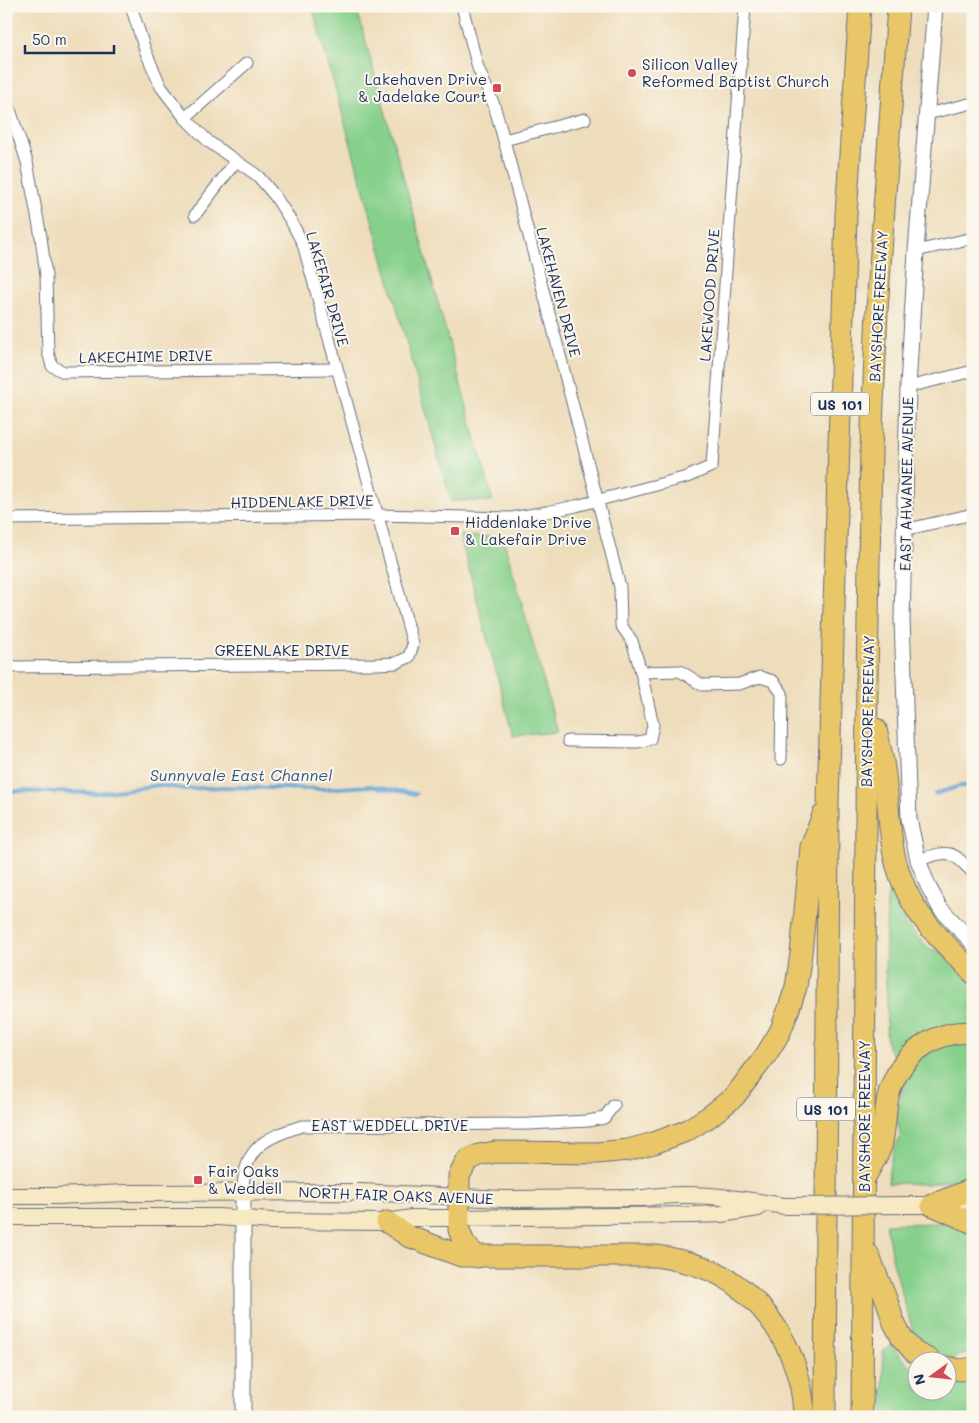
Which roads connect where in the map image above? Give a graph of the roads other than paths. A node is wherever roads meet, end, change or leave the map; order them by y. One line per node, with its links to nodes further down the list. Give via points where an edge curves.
1 (131, 6): 11 (street, LAKEFAIR DRIVE, via 161,87)
2 (462, 6): 13 (street, LAKEHAVEN DRIVE, via 478,68)
3 (745, 6): 21 (street, LAKEWOOD DRIVE, via 712,466 687,477)
4 (860, 6): 31 (highway, US 101, via 846,215)
5 (898, 6): 28 (highway, BAYSHORE FREEWAY / US 101, via 877,310)
6 (935, 6): 10 (street, EAST AHWANEE AVENUE)
7 (247, 62): 11 (street)
8 (6, 97): 18 (street, LAKECHIME DRIVE, via 27,162 41,237 46,276 48,352 52,366 64,372)
9 (973, 103): 10 (street)
10 (927, 114): 17 (street, EAST AHWANEE AVENUE)
11 (184, 118): 14 (street, LAKEFAIR DRIVE, via 209,142)
12 (585, 119): 13 (street)
13 (504, 140): 21 (street, LAKEHAVEN DRIVE)
14 (236, 161): 15 (street); 18 (street, LAKEFAIR DRIVE, via 258,176 275,196 303,244)
15 (195, 215)
16 (973, 238): 17 (street)
17 (916, 251): 20 (street, EAST AHWANEE AVENUE)
18 (336, 369): 23 (street, LAKEFAIR DRIVE)
19 (973, 371): 20 (street)
20 (908, 387): 25 (street, EAST AHWANEE AVENUE)
21 (597, 500): 23 (street, HIDDENLAKE DRIVE, via 512,518); 27 (street, LAKEHAVEN DRIVE, via 620,587 620,624 632,642)
22 (973, 514): 25 (street)
23 (377, 515): 24 (street, HIDDENLAKE DRIVE); 26 (street, GREENLAKE DRIVE, via 412,644 409,657 396,663)
24 (6, 519)
25 (904, 530): 32 (street, EAST AHWANEE AVENUE, via 902,619 908,819)
26 (6, 667)
27 (641, 672): 29 (street, via 653,726 650,739 638,742); 30 (street, via 680,671 702,685 739,684 760,677 773,681 782,693)
28 (867, 678): 35 (highway, via 886,784 893,855 899,874 911,902); 38 (highway, BAYSHORE FREEWAY / US 101)
29 (568, 741)
30 (782, 759)
31 (828, 802): 44 (highway, via 811,847 796,987 780,1032 734,1097 686,1131 628,1150 479,1155 467,1161 459,1176); 56 (highway, US 101)
32 (918, 860): 33 (street, via 952,854); 34 (street, EAST AHWANEE AVENUE, via 940,908)
33 (973, 873)
34 (973, 943)
35 (973, 973)
36 (973, 1034): 38 (highway, via 956,1034 934,1040 904,1063 889,1094 881,1147)
37 (614, 1105): 40 (street, EAST WEDDELL DRIVE, via 604,1118 588,1122 302,1126 267,1140 252,1153 245,1166)
38 (864, 1179): 49 (highway, BAYSHORE FREEWAY / US 101)
39 (973, 1189): 42 (highway)
40 (242, 1192): 41 (main road, NORTH FAIR OAKS AVENUE); 44 (main road, NORTH FAIR OAKS AVENUE, via 360,1192); 46 (street, EAST WEDDELL DRIVE)
41 (6, 1196)
42 (932, 1205): 43 (main road, NORTH FAIR OAKS AVENUE); 44 (main road, NORTH FAIR OAKS AVENUE, bridge, via 785,1206 719,1197 659,1195 644,1198 503,1199); 48 (highway)
43 (973, 1205)
44 (458, 1207): 47 (main road, NORTH FAIR OAKS AVENUE); 50 (highway, via 459,1230 464,1243)
45 (6, 1217): 46 (main road, NORTH FAIR OAKS AVENUE)
46 (243, 1218): 47 (main road, NORTH FAIR OAKS AVENUE); 54 (street, EAST WEDDELL DRIVE)
47 (387, 1222): 50 (highway, via 408,1236 450,1253)
48 (973, 1223)
49 (864, 1245): 51 (highway, via 894,1323); 57 (highway, BAYSHORE FREEWAY / US 101)
50 (477, 1257): 55 (highway, via 656,1256 683,1260 710,1270 734,1283 774,1324 790,1352 799,1380)
51 (912, 1350)
52 (973, 1368): 53 (highway)
53 (956, 1369)
54 (242, 1417)
55 (804, 1417)
56 (825, 1417)
57 (862, 1417)

